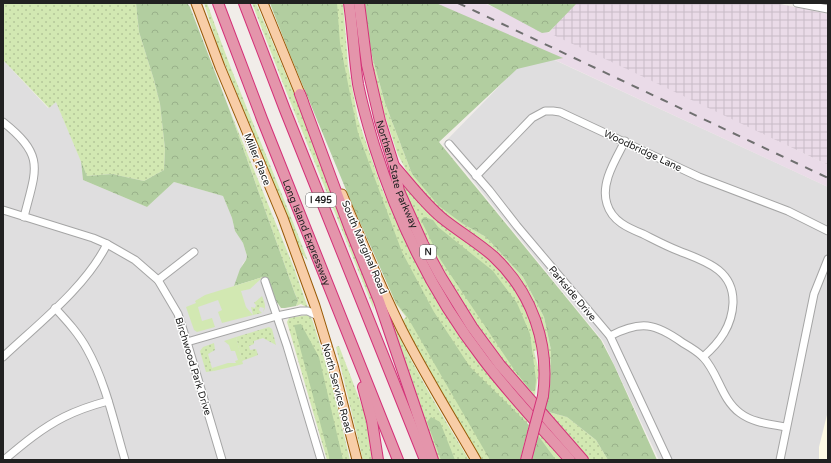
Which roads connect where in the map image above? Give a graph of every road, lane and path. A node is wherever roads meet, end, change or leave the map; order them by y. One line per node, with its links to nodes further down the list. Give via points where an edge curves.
1 (196, 3): 25 (main road, Miller Place, via 283,218)
2 (218, 3): 26 (highway, Long Island Expressway / I 495)
3 (244, 3): 40 (highway, I 495)
4 (263, 3): 9 (main road, South Marginal Road)
5 (350, 3): 44 (highway, Northern State Parkway / N, via 358,84 381,166 408,235 433,283 466,336 505,386)
6 (359, 3): 13 (highway, Northern State Parkway / N, via 367,65)
7 (797, 3): 8 (street)
8 (828, 9)
9 (300, 94): 41 (highway, via 379,301); 42 (main road, South Marginal Road, via 375,274 436,392)
10 (3, 122): 16 (street, via 29,146 34,159 36,172)
11 (625, 141): 14 (street, Woodbridge Lane, via 560,112 545,111 526,123); 17 (street, Woodbridge Lane, via 699,177 788,212); 30 (street, via 605,187 607,205 613,216 631,229 714,266 729,281 733,300 732,313 726,330 716,345)
12 (449, 144): 14 (street, Parkside Drive)
13 (394, 166): 43 (highway, bridge, via 442,218 492,255 516,282 528,301 539,332 544,358 544,385); 45 (highway, Northern State Parkway / N, via 399,191 412,220 441,277 468,321 500,365)
14 (476, 176): 27 (street, Parkside Drive)
15 (3, 210): 16 (street, Birchwood Park Drive)
16 (24, 217): 18 (street, Birchwood Park Drive)
17 (828, 231)
18 (107, 244): 21 (street, Birchwood Park Drive, via 135,260); 23 (street, via 93,268)
19 (194, 252): 21 (street)
20 (828, 260): 32 (street, via 814,294)
21 (158, 280): 28 (street, Birchwood Park Drive, via 178,314)
22 (265, 282): 24 (street)
23 (55, 308): 29 (street); 31 (street, via 87,348)
24 (277, 316): 25 (street, via 300,311); 28 (street); 36 (street)
25 (318, 316): 37 (main road, North Service Road)
26 (341, 316): 38 (highway, via 365,394); 39 (highway, Long Island Expressway / I 495)
27 (610, 336): 30 (street, via 629,327 652,326 668,332); 46 (street, Parkside Drive)
28 (187, 342): 35 (street, Birchwood Park Drive)
29 (3, 357)
30 (703, 357): 32 (street, via 735,409 749,419)
31 (108, 401): 33 (street, via 65,416 43,428); 34 (street)
32 (786, 427): 47 (street)
33 (4, 460)
34 (125, 460)
35 (222, 460)
36 (322, 460)
37 (357, 460)
38 (378, 460)
39 (398, 460)
40 (425, 460)
41 (433, 460)
42 (476, 460)
43 (526, 460)
44 (570, 460)
45 (583, 460)
46 (668, 460)
47 (780, 460)

